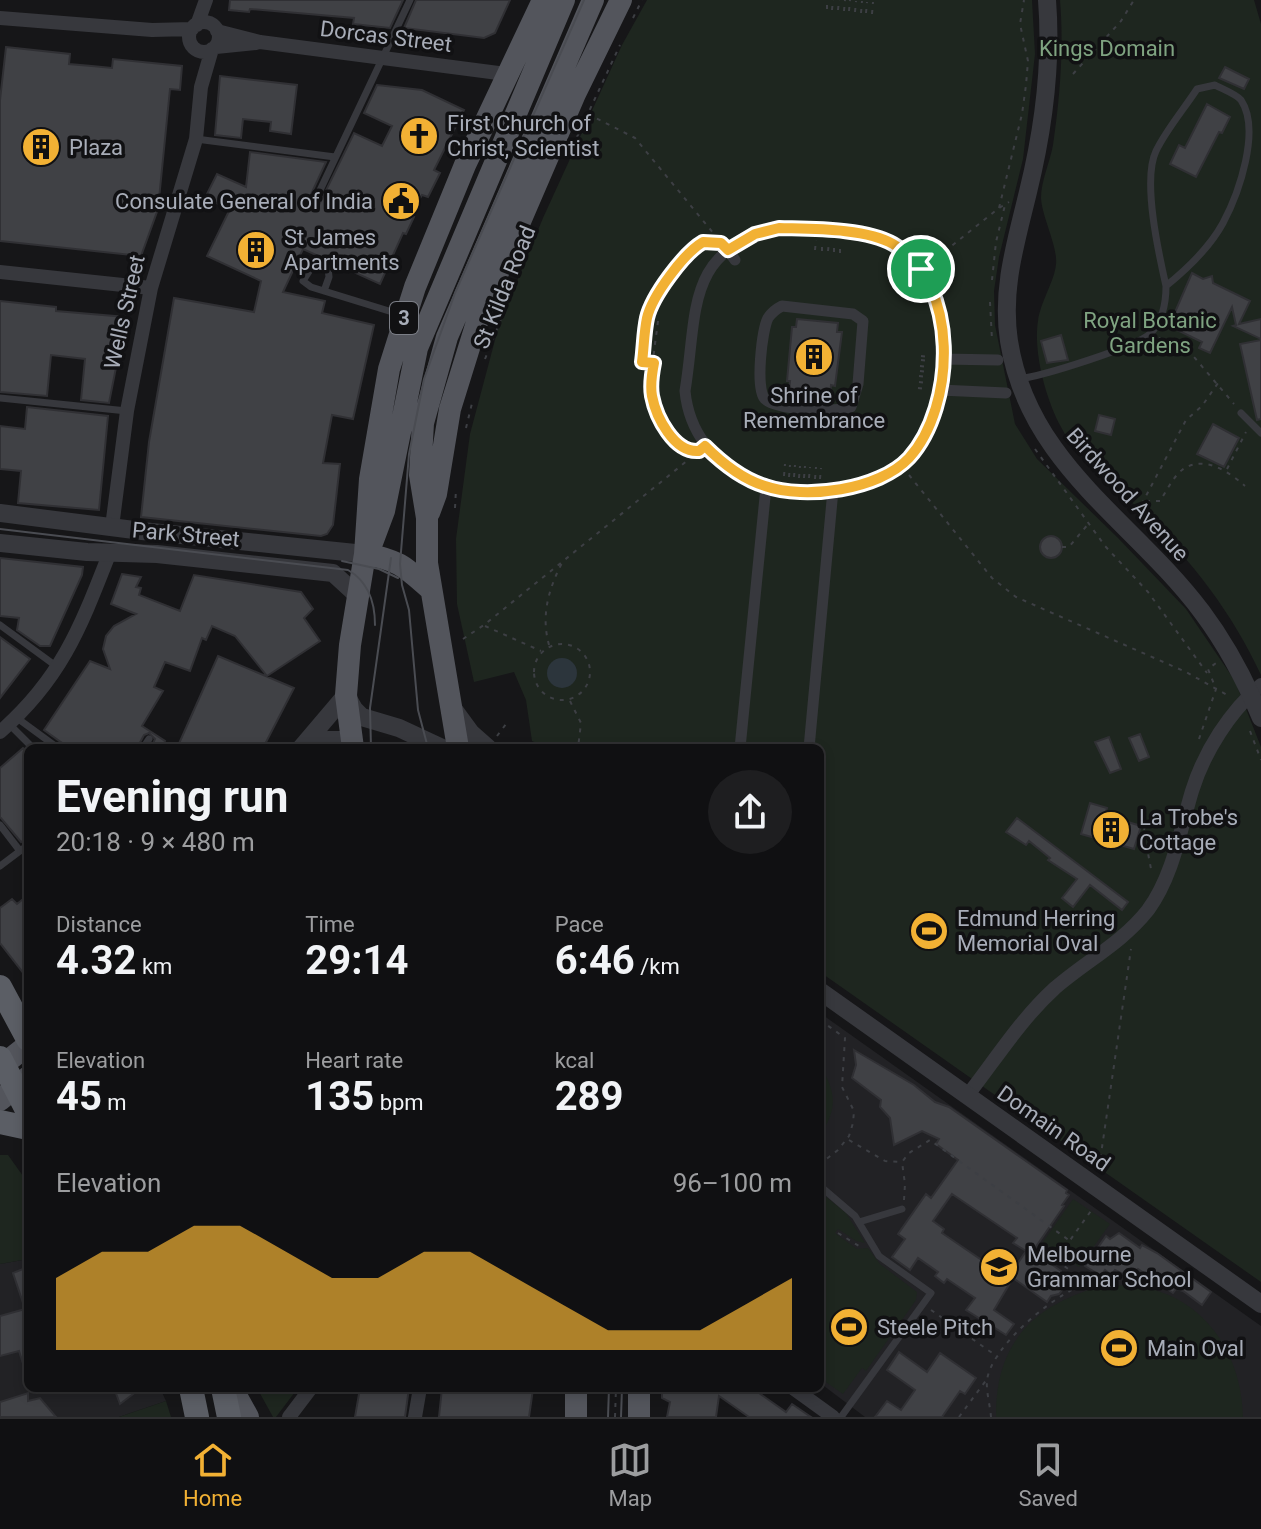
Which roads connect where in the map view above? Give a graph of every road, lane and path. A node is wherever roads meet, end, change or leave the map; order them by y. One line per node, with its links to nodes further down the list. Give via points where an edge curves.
1 (209, 0): 32 (street, Wells Street)
2 (410, 0): 33 (lane)
3 (543, 0): 34 (main road, 3)
4 (564, 0): 36 (main road)
5 (593, 0): 37 (main road, St Kilda Road / 3)
6 (621, 0): 37 (main road, St Kilda Road)
7 (642, 0): 30 (path)
8 (827, 0): 20 (path)
9 (833, 0): 21 (path)
10 (839, 0): 22 (path)
11 (845, 0): 23 (path)
12 (850, 0): 24 (path)
13 (1024, 0): 44 (path, via 1020,24 1028,61 1026,85)
14 (1047, 0): 42 (street, Birdwood Avenue, via 1044,102)
15 (1134, 0): 35 (path)
16 (856, 1): 25 (path)
17 (862, 1): 26 (path)
18 (867, 2): 27 (path)
19 (873, 2): 28 (path)
20 (827, 9)
21 (832, 10)
22 (838, 10)
23 (844, 11)
24 (849, 11)
25 (855, 12)
26 (861, 13)
27 (866, 13)
28 (872, 14)
29 (0, 18): 32 (street, Dorcas Street)
30 (628, 28)
31 (625, 33): 38 (path)
32 (204, 37): 33 (street, Dorcas Street); 40 (street, Wells Street)
33 (384, 59): 34 (street, Dorcas Street); 41 (lane)
34 (506, 74): 36 (main road); 65 (main road, 3)
35 (1073, 74)
36 (530, 77): 37 (main road); 103 (main road, via 417,348 384,511)
37 (566, 90): 105 (main road, St Kilda Road / 3, via 447,337 423,423 420,475)
38 (588, 114): 39 (path); 71 (path, via 635,138 721,243 698,245 657,296 647,316 642,362)
39 (577, 138)
40 (196, 139): 41 (lane); 62 (street, Wells Street)
41 (335, 157): 43 (lane)
42 (1029, 191): 44 (path); 73 (street, Birdwood Avenue, via 1007,300)
43 (313, 205)
44 (999, 208): 58 (path)
45 (811, 238): 52 (path)
46 (816, 239): 53 (path)
47 (822, 240): 54 (path)
48 (829, 241): 55 (path)
49 (834, 241): 56 (path)
50 (841, 242): 57 (path)
51 (530, 246): 70 (path)
52 (810, 250)
53 (815, 250)
54 (822, 251)
55 (828, 251)
56 (834, 252)
57 (840, 253)
58 (921, 269): 60 (street); 68 (street, via 940,314); 84 (street, via 893,244 872,237 779,228 755,234 705,277 697,296 685,391)
59 (0, 272): 62 (street)
60 (911, 278)
61 (1166, 286): 61 (lane, via 1187,269 1223,223 1251,152 1251,125 1241,100 1215,85 1197,89 1154,153 1156,245); 67 (lane, via 1166,307)
62 (151, 288): 77 (street, Wells Street)
63 (324, 291): 65 (lane)
64 (772, 312): 64 (street, via 796,307 853,314 863,321 851,407 840,411 788,406 763,397 760,375 766,322)
65 (404, 316): 103 (main road, 3, via 370,479)
66 (658, 321): 71 (path)
67 (1150, 334): 72 (path, via 1194,357); 73 (lane)
68 (943, 359): 69 (street); 74 (street)
69 (998, 360)
70 (484, 363)
71 (654, 363): 84 (path, via 652,395 662,422 685,450)
72 (1218, 383): 78 (path); 94 (path, via 1186,420)
73 (1012, 386): 74 (street); 116 (street, Birdwood Avenue, via 1061,461 1197,606)
74 (940, 390): 85 (street, via 925,433)
75 (474, 392): 81 (path)
76 (0, 398): 77 (lane)
77 (127, 411): 99 (street, Wells Street)
78 (1241, 413): 79 (lane)
79 (1251, 424): 80 (lane); 88 (path)
80 (1261, 433)
81 (464, 435)
82 (714, 437): 84 (street)
83 (1032, 443): 98 (path)
84 (702, 448): 91 (street); 104 (path)
85 (897, 460): 93 (street, via 881,478); 115 (path, via 992,578 1016,597)
86 (795, 465): 92 (path)
87 (800, 466): 92 (path)
88 (1227, 470): 90 (path); 94 (path, via 1203,464 1183,469 1160,501)
89 (456, 478): 95 (path)
90 (1245, 486)
91 (766, 487): 92 (street); 134 (street)
92 (795, 490): 93 (street)
93 (833, 490): 135 (street)
94 (1145, 501): 97 (path)
95 (455, 508)
96 (0, 513): 99 (street, Park Street)
97 (1137, 513)
98 (1089, 523): 101 (path, via 1069,547); 114 (path)
99 (112, 527): 102 (street, Wells Street); 103 (street, Park Street)
100 (0, 543): 102 (street, Park Street)
101 (1062, 547)
102 (110, 552): 106 (street, Park Street, via 333,573); 113 (street)
103 (365, 554): 105 (main road, via 391,559); 106 (main road, 3)
104 (563, 562): 108 (path); 110 (path, via 546,606)
105 (430, 589): 118 (main road, St Kilda Road / 3)
106 (358, 596): 117 (main road, 3)
107 (0, 625): 113 (lane)
108 (484, 625): 109 (path); 111 (path)
109 (463, 639)
110 (550, 647): 111 (path); 119 (path, via 577,648 588,662 589,681)
111 (542, 652): 119 (path, via 534,668 537,686 551,699)
112 (1223, 658): 114 (path)
113 (58, 667): 121 (street, via 39,694)
114 (1207, 673): 115 (path)
115 (1216, 689): 116 (path); 136 (path)
116 (1251, 694): 120 (street, Birdwood Avenue); 137 (path); 144 (street, via 1223,728 1193,786 1169,870)
117 (346, 695): 128 (street); 130 (main road, 3); 131 (street, via 362,717)
118 (448, 697): 124 (street, via 460,721); 132 (main road, St Kilda Road / 3)
119 (569, 700): 133 (path, via 581,723)
120 (1261, 718)
121 (7, 722): 125 (lane); 126 (lane)
122 (506, 724): 124 (path)
123 (149, 739): 127 (lane)
124 (492, 743)
125 (29, 744)
126 (50, 744)
127 (146, 744)
128 (304, 744)
129 (321, 744): 130 (street)
130 (352, 744)
131 (433, 744)
132 (457, 744)
133 (578, 744)
134 (740, 744)
135 (809, 744)
136 (1198, 745)
137 (1261, 760)
138 (0, 825): 141 (lane)
139 (1145, 826): 143 (path, via 1142,838)
140 (24, 848): 141 (lane)
141 (20, 851): 142 (lane)
142 (0, 866)
143 (1155, 877)
144 (1134, 926): 152 (street, via 1035,1008); 158 (path)
145 (824, 994): 152 (street, Domain Road)
146 (9, 1003): 148 (highway)
147 (824, 1023): 155 (path, via 845,1038 842,1087 854,1111)
148 (24, 1034)
149 (24, 1045): 150 (main road)
150 (1, 1063): 151 (highway)
151 (14, 1088)
152 (967, 1096): 169 (street, Domain Road)
153 (0, 1122): 154 (highway)
154 (24, 1127)
155 (847, 1139): 156 (path); 157 (path, via 885,1161)
156 (824, 1161)
157 (902, 1162): 161 (path); 164 (path, via 930,1140)
158 (1098, 1169)
159 (824, 1189): 162 (lane)
160 (1093, 1208): 164 (path)
161 (902, 1209): 162 (lane)
162 (859, 1222): 168 (lane, via 879,1256 931,1293)
163 (838, 1233): 165 (path)
164 (1070, 1241): 167 (path, via 1056,1260 1071,1271)
165 (850, 1242)
166 (1158, 1283): 167 (path, via 1115,1279)
167 (1077, 1286): 170 (path, via 1025,1324)
168 (923, 1304): 170 (path); 187 (lane)
169 (1261, 1304)
170 (999, 1357): 171 (path)
171 (987, 1379): 188 (path); 189 (path)
172 (224, 1392): 180 (highway)
173 (234, 1392): 181 (main road)
174 (308, 1392): 182 (street)
175 (419, 1392): 183 (street)
176 (576, 1392): 184 (main road)
177 (616, 1392): 185 (path)
178 (639, 1392): 186 (main road)
179 (799, 1392): 187 (street)
180 (229, 1417)
181 (248, 1417)
182 (289, 1417)
183 (415, 1417)
184 (576, 1417)
185 (615, 1417)
186 (639, 1417)
187 (834, 1417)
188 (959, 1417)
189 (991, 1417)

